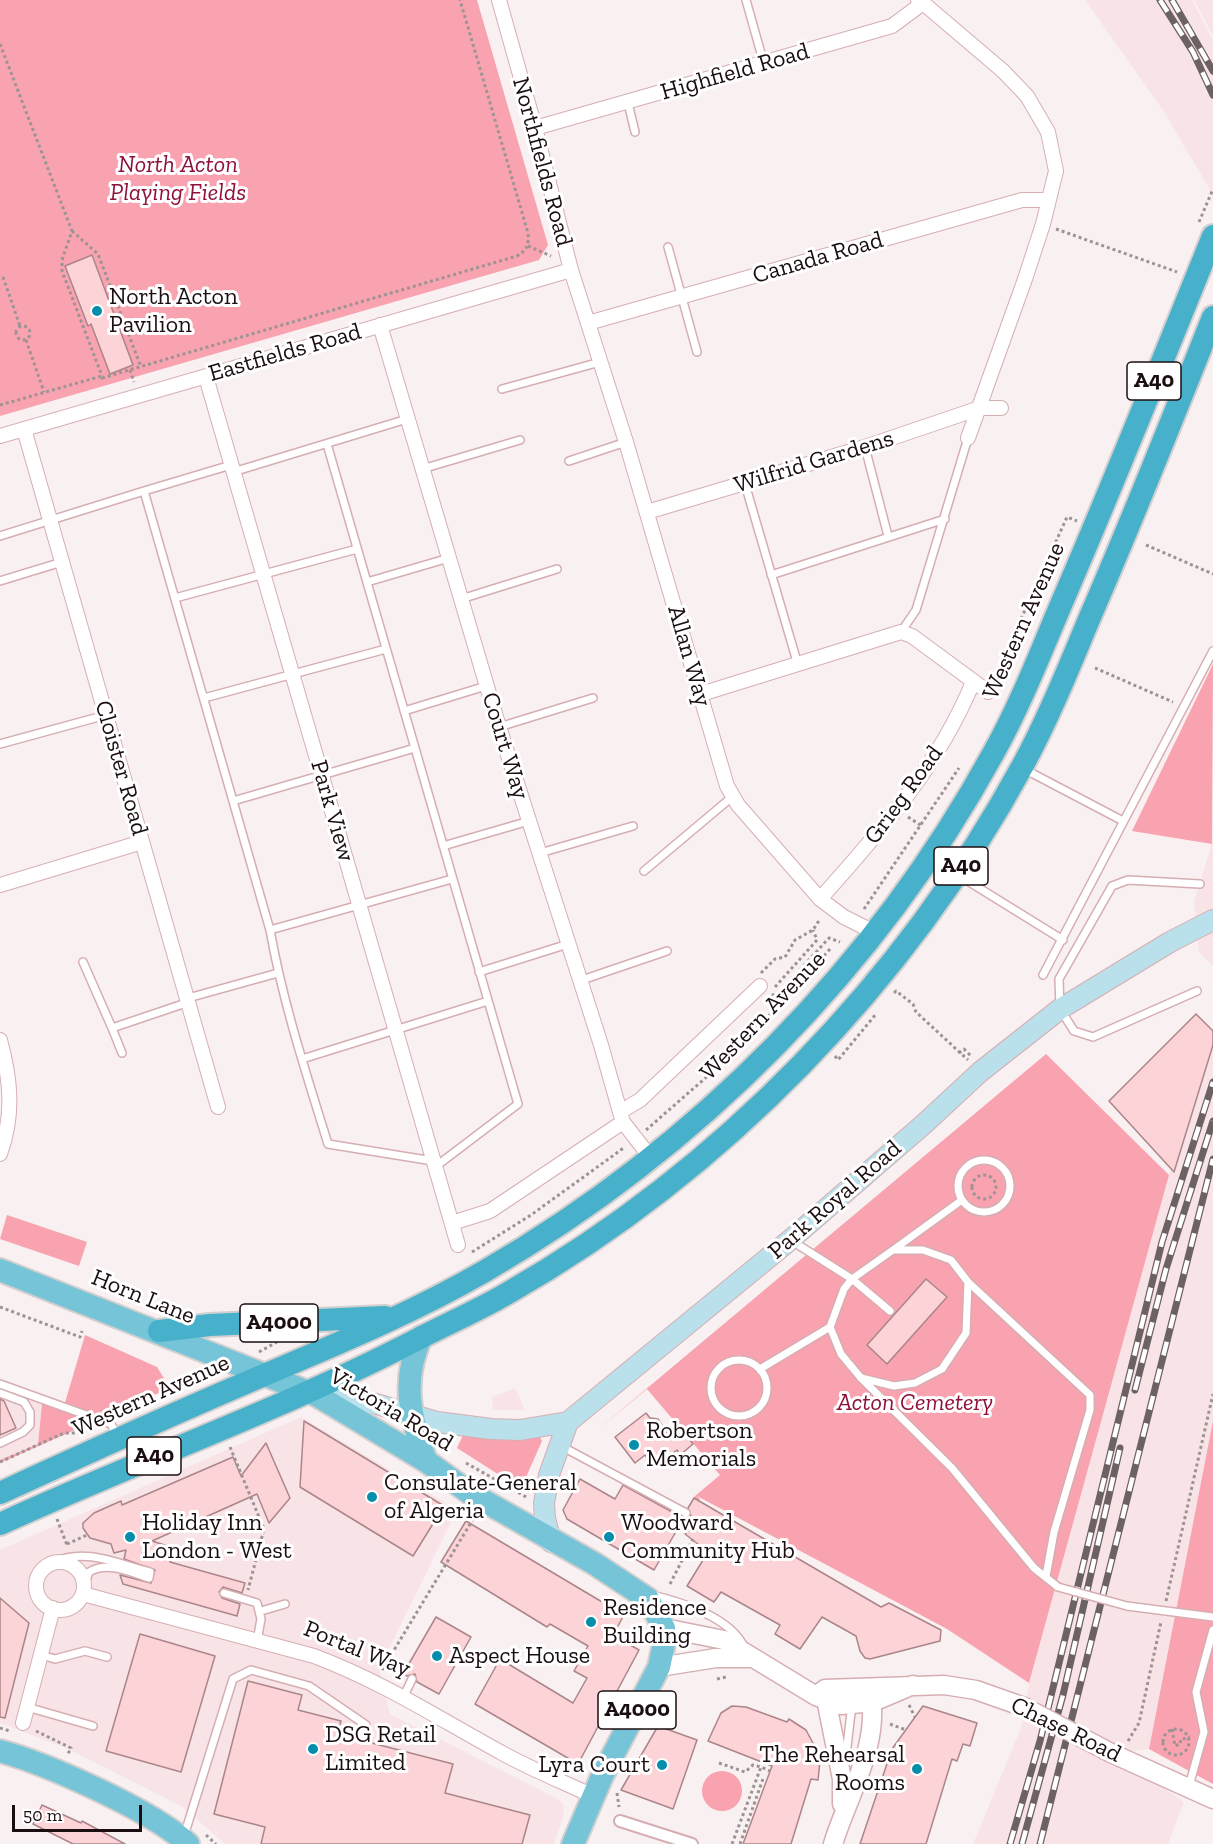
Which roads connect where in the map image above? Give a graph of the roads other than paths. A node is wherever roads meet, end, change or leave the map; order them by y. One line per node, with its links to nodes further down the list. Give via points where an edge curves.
1 (499, 0): 6 (street, Northfields Road)
2 (746, 0): 4 (lane)
3 (920, 2): 4 (street, Highfield Road, via 892,26); 8 (street, via 1003,71 1038,113 1053,149 1056,171)
4 (764, 64): 5 (street, Highfield Road)
5 (628, 103): 6 (street, Highfield Road); 7 (lane)
6 (535, 128): 11 (street, Northfields Road)
7 (635, 132)
8 (1049, 201): 12 (street, Canada Road, via 1022,200); 20 (street)
9 (1213, 236): 85 (highway, Western Avenue / A40, via 1113,484 1011,719 934,852)
10 (668, 247): 12 (lane)
11 (571, 270): 14 (street, Northfields Road); 15 (street, Eastfields Road)
12 (680, 296): 14 (street, Canada Road); 16 (lane)
13 (1213, 317): 66 (highway, A40, via 1139,503)
14 (588, 323): 17 (street, Allan Way)
15 (380, 325): 18 (street, Eastfields Road); 22 (street, Court Way)
16 (697, 352)
17 (600, 362): 19 (lane); 27 (street, Allan Way)
18 (206, 377): 23 (street, Eastfields Road); 31 (street, Park View)
19 (502, 389)
20 (980, 408): 21 (street, Wilfrid Gardens); 25 (street); 29 (street, Wilfrid Gardens)
21 (1001, 408)
22 (407, 419): 28 (lane); 32 (street, Court Way)
23 (24, 429): 24 (street, Eastfields Road); 37 (street, Cloister Road)
24 (0, 436)
25 (968, 438): 36 (lane)
26 (520, 441): 32 (lane)
27 (626, 442): 30 (lane); 35 (street, Allan Way)
28 (327, 444): 31 (lane); 40 (lane)
29 (865, 447): 33 (street, Wilfrid Gardens); 39 (lane)
30 (569, 461)
31 (232, 468): 34 (lane); 44 (street, Park View)
32 (422, 469): 41 (street, Court Way)
33 (745, 484): 35 (street, Wilfrid Gardens); 45 (lane)
34 (144, 490): 37 (lane); 48 (lane)
35 (646, 513): 58 (street, Allan Way)
36 (945, 519): 39 (lane); 50 (lane, via 916,610)
37 (50, 521): 38 (lane); 42 (street, Cloister Road)
38 (0, 536)
39 (888, 536): 45 (lane)
40 (357, 549): 44 (lane); 47 (lane)
41 (448, 558): 47 (lane); 49 (street, Court Way)
42 (62, 562): 46 (lane); 62 (street, Cloister Road)
43 (557, 569): 49 (lane)
44 (263, 574): 48 (lane); 54 (street, Park View)
45 (771, 575): 53 (lane)
46 (0, 581)
47 (367, 582): 51 (lane)
48 (175, 598): 59 (lane)
49 (461, 599): 56 (street, Court Way)
50 (902, 632): 53 (street); 55 (street)
51 (386, 649): 54 (lane); 61 (lane)
52 (1213, 651): 71 (lane)
53 (798, 665): 58 (street)
54 (292, 674): 59 (lane); 67 (street, Park View)
55 (973, 682): 57 (street); 81 (street, Grieg Road, via 958,719 932,760)
56 (486, 686): 61 (lane); 63 (street, Court Way)
57 (988, 692)
58 (700, 694): 68 (street, Allan Way)
59 (204, 698): 69 (lane)
60 (593, 698): 63 (lane)
61 (404, 711): 65 (lane)
62 (106, 715): 64 (lane); 73 (street, Cloister Road)
63 (499, 728): 70 (street, Court Way)
64 (0, 744)
65 (415, 748): 67 (lane); 74 (lane)
66 (1022, 768): 71 (lane); 77 (highway, A40)
67 (321, 774): 69 (lane); 82 (street, Park View)
68 (732, 797): 76 (lane); 81 (street, Allan Way)
69 (233, 801): 84 (lane)
70 (529, 821): 74 (lane); 75 (street, Court Way)
71 (1122, 821): 86 (lane)
72 (633, 826): 75 (lane)
73 (142, 842): 80 (street); 96 (street, Cloister Road)
74 (443, 846): 78 (lane)
75 (540, 853): 87 (street, Court Way)
76 (644, 871)
77 (956, 874): 86 (lane); 122 (highway, A40, via 888,968 784,1081 704,1155 552,1266)
78 (452, 879): 82 (lane); 90 (lane)
79 (1200, 884): 98 (lane, via 1128,880 1112,886 1059,979)
80 (0, 885)
81 (824, 902): 85 (street, Allan Way)
82 (359, 906): 84 (lane); 100 (street, Park View)
83 (1213, 920): 98 (main road, Park Royal Road)
84 (270, 930): 91 (lane)
85 (876, 933): 108 (highway, Western Avenue / A40, via 818,1000 729,1091)
86 (1063, 940): 92 (lane)
87 (568, 944): 90 (lane); 93 (street, Court Way)
88 (667, 951): 93 (lane)
89 (83, 962): 99 (lane)
90 (480, 972): 97 (lane)
91 (278, 973): 96 (lane); 103 (lane)
92 (1043, 975)
93 (579, 981): 105 (street, Court Way)
94 (760, 986): 105 (street)
95 (1197, 991): 98 (lane, via 1093,1037 1074,1031)
96 (188, 1000): 99 (lane); 104 (street, Cloister Road)
97 (488, 1001): 100 (lane); 109 (lane, via 518,1104)
98 (1060, 1009): 112 (main road, Park Royal Road, via 976,1065 924,1124)
99 (112, 1028): 102 (lane)
100 (396, 1032): 103 (lane); 109 (street, Park View)
101 (0, 1040): 106 (street, via 10,1093)
102 (122, 1053)
103 (302, 1059): 109 (lane, via 328,1144)
104 (218, 1107)
105 (621, 1117): 108 (street, Court Way); 111 (street, via 490,1211)
106 (4, 1127): 107 (street)
107 (0, 1154)
108 (651, 1158): 119 (highway, Western Avenue / A40, via 515,1252)
109 (434, 1164): 111 (street, Park View)
110 (962, 1200): 110 (lane, via 958,1182 966,1167 989,1160 1004,1168 1010,1193 1000,1208 983,1212); 114 (lane)
111 (452, 1222): 113 (street, Park View)
112 (790, 1240): 116 (lane); 130 (main road, Park Royal Road)
113 (458, 1245)
114 (894, 1250): 116 (lane); 117 (lane, via 923,1250 951,1260)
115 (0, 1270): 121 (main road, Horn Lane / A4000)
116 (852, 1279): 118 (lane); 120 (lane, via 843,1289)
117 (968, 1282): 125 (lane, via 966,1333 942,1369 915,1383 894,1386); 140 (lane, via 1090,1395 1090,1410 1054,1532)
118 (890, 1311)
119 (399, 1316): 121 (highway, A4000); 124 (highway, Western Avenue / A40)
120 (830, 1327): 123 (lane); 125 (lane, via 841,1354)
121 (159, 1331): 124 (main road, Horn Lane / A4000)
122 (421, 1337): 128 (highway, A40); 129 (main road, via 409,1373)
123 (760, 1370): 123 (lane, via 767,1386 764,1403 758,1410 733,1417 717,1407 710,1389 716,1370 733,1360 743,1360)
124 (266, 1374): 128 (main road, Victoria Road / A4000); 131 (highway, Western Avenue / A40)
125 (861, 1378): 140 (lane, via 952,1468 1034,1568)
126 (0, 1384): 131 (lane, via 111,1424)
127 (0, 1393): 132 (lane, via 24,1402 30,1412 30,1425)
128 (313, 1393): 129 (main road); 134 (main road, Victoria Road / A4000); 137 (highway, A40)
129 (413, 1413): 130 (main road, via 437,1422 491,1430); 134 (main road)
130 (568, 1422): 133 (main road, Park Royal Road)
131 (118, 1439): 135 (highway, Western Avenue / A40)
132 (0, 1443)
133 (559, 1445): 136 (lane); 138 (main road, Park Royal Road, via 544,1503)
134 (426, 1461): 138 (main road, Victoria Road / A4000)
135 (0, 1492)
136 (686, 1513)
137 (0, 1524)
138 (551, 1542): 142 (main road, Victoria Road / A4000)
139 (55, 1562): 141 (street, via 76,1567); 141 (lane, via 64,1557 86,1556 150,1572 149,1578 111,1567 99,1568 89,1572); 145 (street, via 42,1570 37,1584 40,1599)
140 (1046, 1576): 147 (lane, bridge, via 1058,1587 1127,1606)
141 (84, 1591): 145 (street, via 67,1609); 150 (street, Portal Way)
142 (638, 1592): 148 (main road, Victoria Road / A4000, via 648,1599); 152 (lane, Victoria Road, via 696,1609 738,1635)
143 (225, 1593): 146 (lane, via 257,1603)
144 (285, 1604): 146 (lane)
145 (53, 1608): 151 (street)
146 (261, 1611): 150 (lane)
147 (1213, 1617)
148 (664, 1628): 152 (street, Victoria Road, via 724,1640); 154 (main road, A4000)
149 (1213, 1630): 162 (lane, via 1196,1692)
150 (257, 1641): 156 (street, Portal Way, via 314,1656)
151 (41, 1655): 153 (lane, via 55,1659 85,1651); 159 (street)
152 (751, 1656): 154 (street); 158 (street, Victoria Road)
153 (106, 1657)
154 (660, 1667): 167 (main road, A4000)
155 (412, 1679): 156 (lane)
156 (404, 1696): 167 (street, Portal Way, via 503,1754)
157 (862, 1696): 158 (street, via 825,1689); 165 (lane); 166 (street, Chase Road, bridge, via 910,1694 944,1684 965,1688 1023,1707); 169 (street, via 870,1742)
158 (821, 1698): 165 (street)
159 (24, 1716): 161 (lane)
160 (366, 1725): 171 (lane, via 309,1686 251,1670 233,1679)
161 (93, 1726)
162 (1204, 1732): 163 (lane); 166 (lane)
163 (1213, 1734)
164 (0, 1751): 171 (main road, via 141,1812)
165 (842, 1779): 169 (street)
166 (1189, 1789): 168 (street, Chase Road)
167 (593, 1796): 172 (main road, A4000)
168 (1213, 1799)
169 (842, 1815): 174 (street)
170 (620, 1821): 173 (street)
171 (186, 1841)
172 (573, 1844)
173 (692, 1844)
174 (833, 1844)

